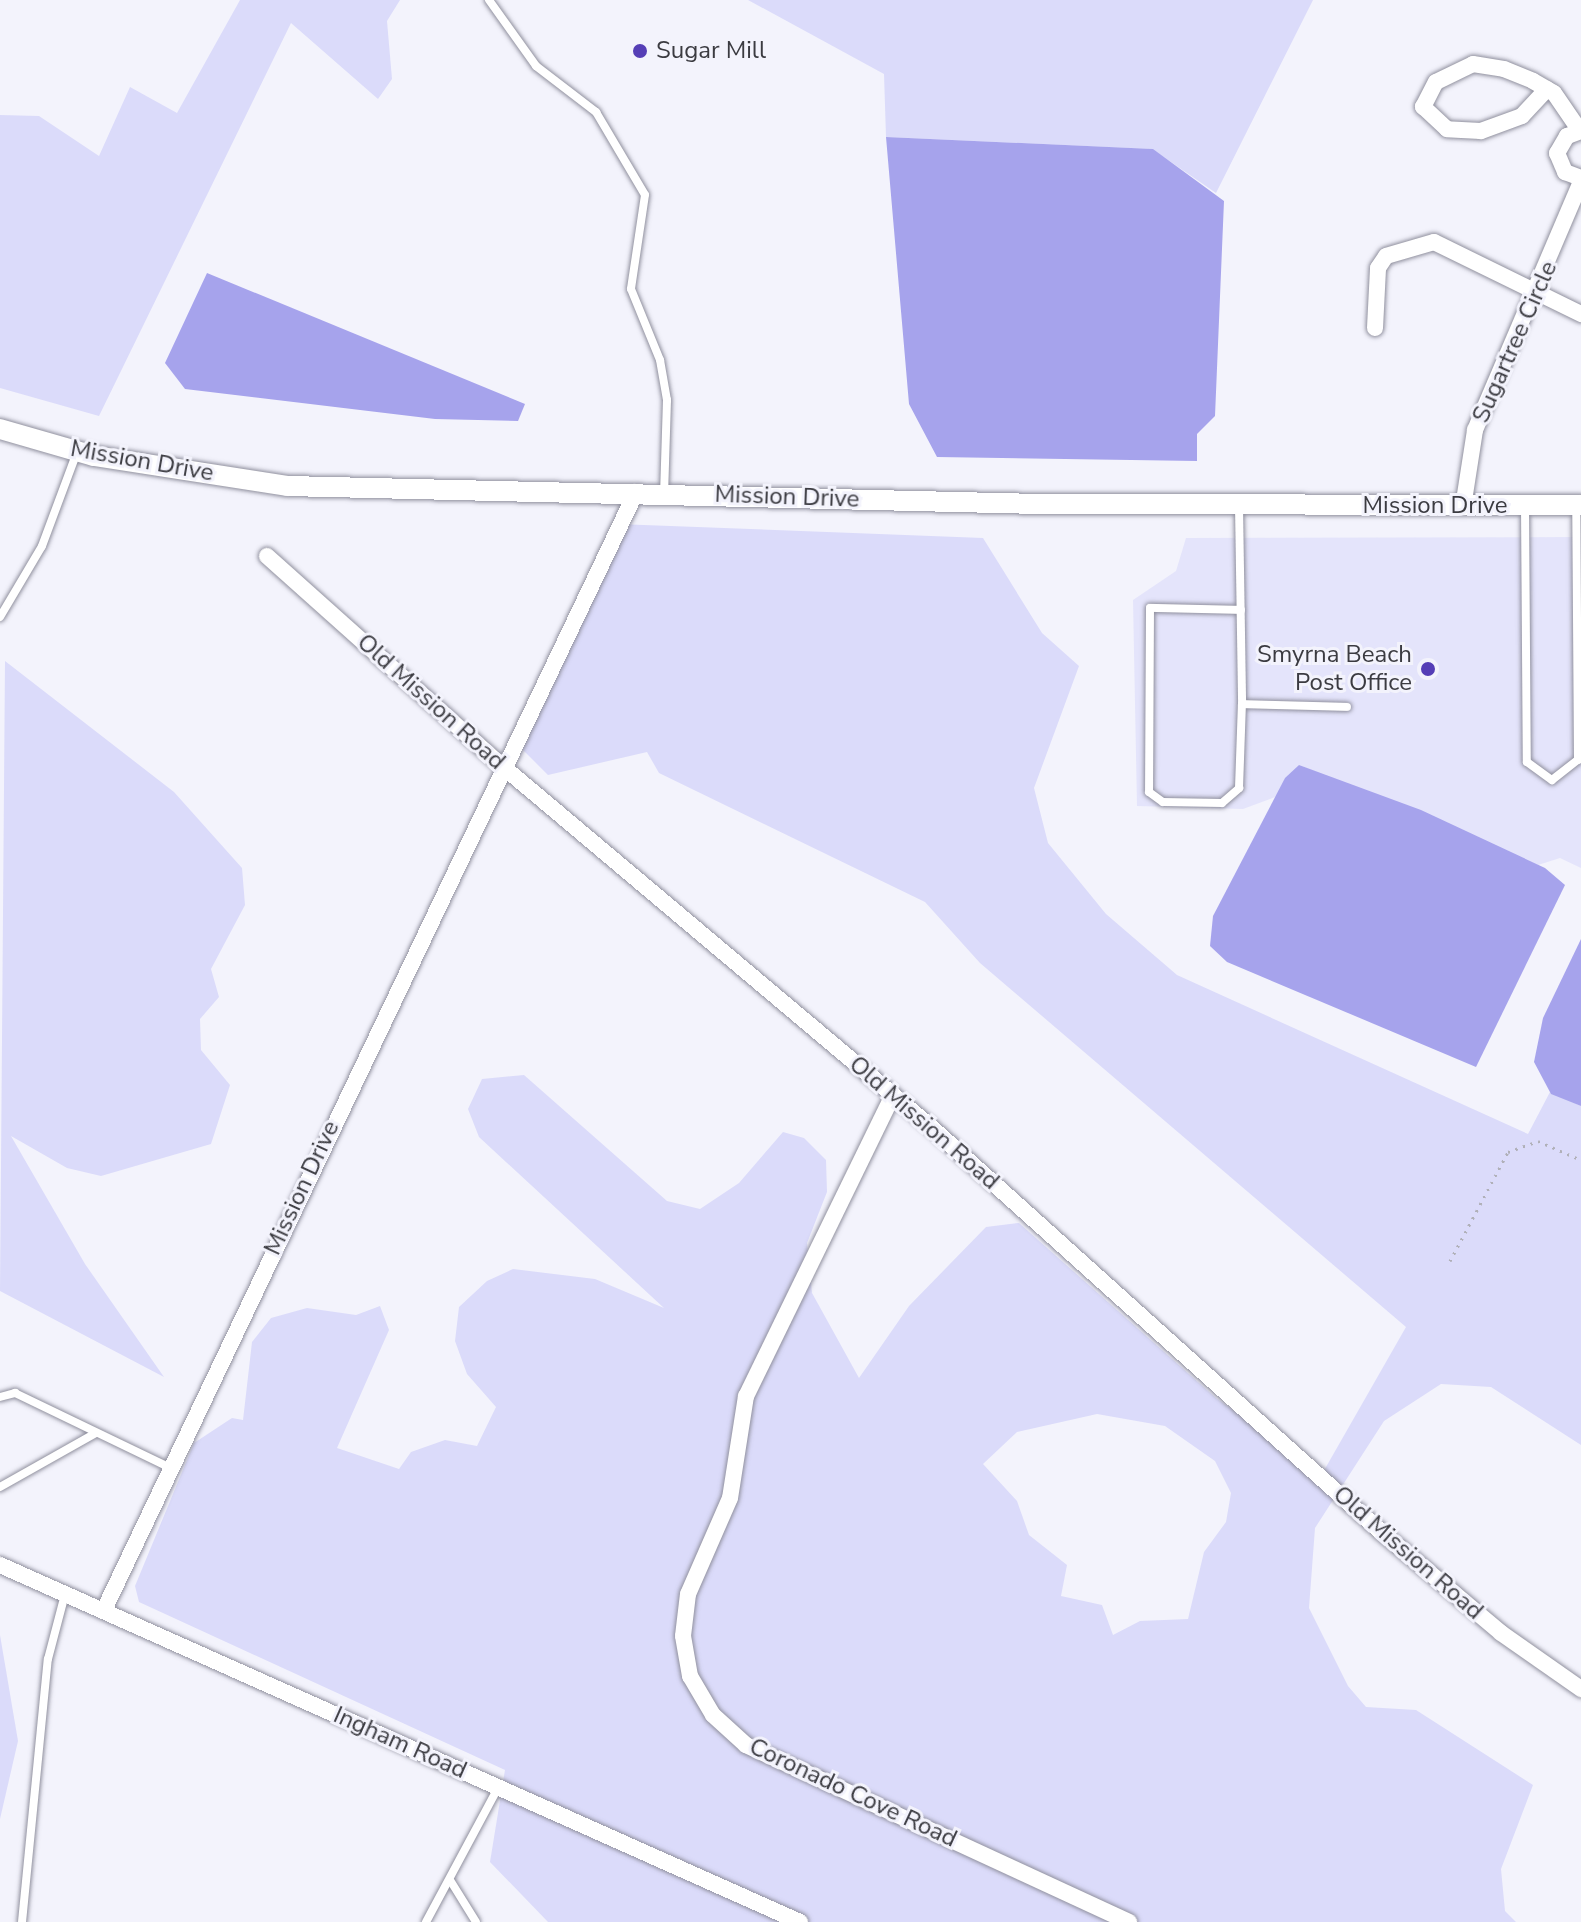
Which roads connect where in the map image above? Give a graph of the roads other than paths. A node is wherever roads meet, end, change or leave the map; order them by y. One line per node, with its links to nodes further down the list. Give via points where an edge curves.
1 (489, 0): 11 (lane, via 536,66 596,112 645,195 631,289 660,360 667,400)
2 (1547, 89): 2 (street, via 1473,64 1436,82 1423,107 1447,129 1481,131 1522,116); 3 (street)
3 (1581, 131): 4 (street, via 1562,140 1557,153 1565,172)
4 (1581, 180): 5 (street, Sugartree Circle)
5 (1535, 295): 6 (street); 7 (street, via 1445,247 1417,244 1386,256 1378,268); 15 (street, Sugartree Circle, via 1475,430)
6 (1581, 314)
7 (1375, 328)
8 (0, 429): 9 (street, Mission Drive)
9 (78, 451): 10 (street, Mission Drive, via 287,486); 18 (lane, via 42,546)
10 (636, 492): 11 (street, Mission Drive); 21 (street, Mission Drive)
11 (664, 493): 13 (street, Mission Drive)
12 (1578, 505): 14 (street, Mission Drive); 14 (lane, via 1578,760 1552,780 1527,762)
13 (1239, 506): 15 (street, Mission Drive); 17 (lane)
14 (1525, 506): 15 (street, Mission Drive)
15 (1463, 507)
16 (267, 556): 21 (street, Old Mission Road)
17 (1241, 610): 19 (lane); 19 (lane, via 1150,608 1149,792 1163,802 1222,803 1239,788)
18 (0, 617)
19 (1242, 704): 20 (lane)
20 (1347, 707)
21 (501, 765): 22 (street, Old Mission Road); 25 (street, Mission Drive)
22 (893, 1095): 30 (street, Old Mission Road, via 1380,1531 1498,1631); 33 (street, Coronado Cove Road, via 746,1396 730,1498 688,1594 683,1636 690,1676 713,1715 746,1745)
23 (0, 1397): 24 (lane, via 15,1393)
24 (96, 1433): 25 (lane); 26 (lane)
25 (171, 1468): 29 (street, Mission Drive)
26 (0, 1487)
27 (0, 1565): 28 (street, Ingham Road)
28 (66, 1593): 29 (street, Ingham Road); 34 (lane, via 48,1659)
29 (104, 1610): 31 (street, Ingham Road)
30 (1581, 1689)
31 (499, 1787): 32 (lane); 37 (street, Ingham Road)
32 (450, 1880): 35 (lane); 36 (lane)
33 (1129, 1921)
34 (22, 1922)
35 (426, 1922)
36 (476, 1922)
37 (800, 1922)

